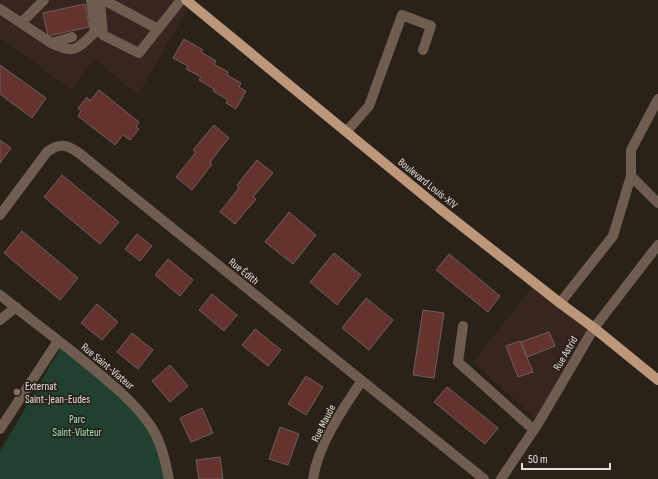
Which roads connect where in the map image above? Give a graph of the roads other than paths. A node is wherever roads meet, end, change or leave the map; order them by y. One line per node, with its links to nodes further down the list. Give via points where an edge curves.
1 (44, 0): 8 (street)
2 (91, 0): 10 (street)
3 (100, 0): 9 (street, via 103,35 139,53)
4 (104, 0): 9 (street)
5 (181, 0): 9 (street)
6 (186, 0): 14 (main road, Boulevard Louis-XIV)
7 (0, 9): 8 (street)
8 (21, 23): 11 (street)
9 (158, 29)
10 (95, 32): 11 (street); 11 (street, via 78,48 70,50)
11 (51, 43)
12 (423, 50): 14 (street, via 431,26 402,14 369,106)
13 (658, 99): 15 (street, via 631,150)
14 (347, 132): 20 (main road, Boulevard Louis-XIV)
15 (631, 176): 16 (street); 20 (street, via 613,236)
16 (658, 203)
17 (0, 215): 27 (street, Rue Édith, via 47,152 60,145 68,146)
18 (658, 245): 24 (street, Rue Astrid)
19 (0, 294): 21 (street, Rue Saint-Viateur)
20 (560, 303): 24 (main road, Boulevard Louis-XIV)
21 (16, 307): 22 (street); 25 (street, Rue Saint-Viateur)
22 (0, 320)
23 (463, 326): 29 (street, via 458,362)
24 (594, 328): 26 (main road, Boulevard Louis-XIV); 29 (street, Rue Astrid)
25 (58, 341): 28 (street); 30 (street, Rue Saint-Viateur, via 109,381 133,404 158,441)
26 (658, 380)
27 (361, 382): 31 (street, Rue Maude, via 330,433); 32 (street, Rue Édith)
28 (0, 429)
29 (534, 430): 33 (street, Rue Astrid)
30 (169, 479)
31 (314, 479)
32 (484, 479)
33 (501, 479)

